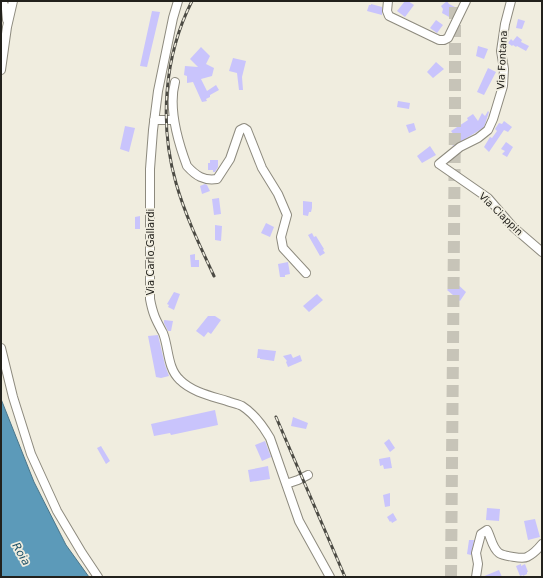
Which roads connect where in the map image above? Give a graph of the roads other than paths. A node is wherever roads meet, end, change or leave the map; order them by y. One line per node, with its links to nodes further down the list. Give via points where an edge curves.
1 (178, 1): 8 (street, Via Carlo Gallardi)
2 (388, 1): 3 (street, via 389,16 444,40 448,38)
3 (466, 1)
4 (512, 1): 10 (street, Via Fontana, via 501,51 503,86 493,119 488,130)
5 (8, 3): 6 (street)
6 (1, 70)
7 (175, 82): 9 (street)
8 (154, 120): 9 (street); 15 (street, Via Carlo Gallardi, via 150,169 150,299 154,318 163,334 170,360 179,379 198,392 241,406 256,419 270,438)
9 (174, 120): 12 (street, via 187,166 207,180 218,178 230,159 240,130 247,130 262,168 278,194 286,215 281,237 283,248)
10 (438, 164): 11 (street, Via Ciappin, via 488,198 513,227)
11 (542, 252)
12 (306, 273)
13 (1, 348): 17 (street, via 31,454 58,512)
14 (308, 475): 15 (street)
15 (286, 484): 18 (street, Via Carlo Gallardi, via 299,521)
16 (542, 544): 19 (street, via 526,557 499,554 487,530 481,534 476,554)
17 (98, 577)
18 (330, 577)
19 (476, 577)

